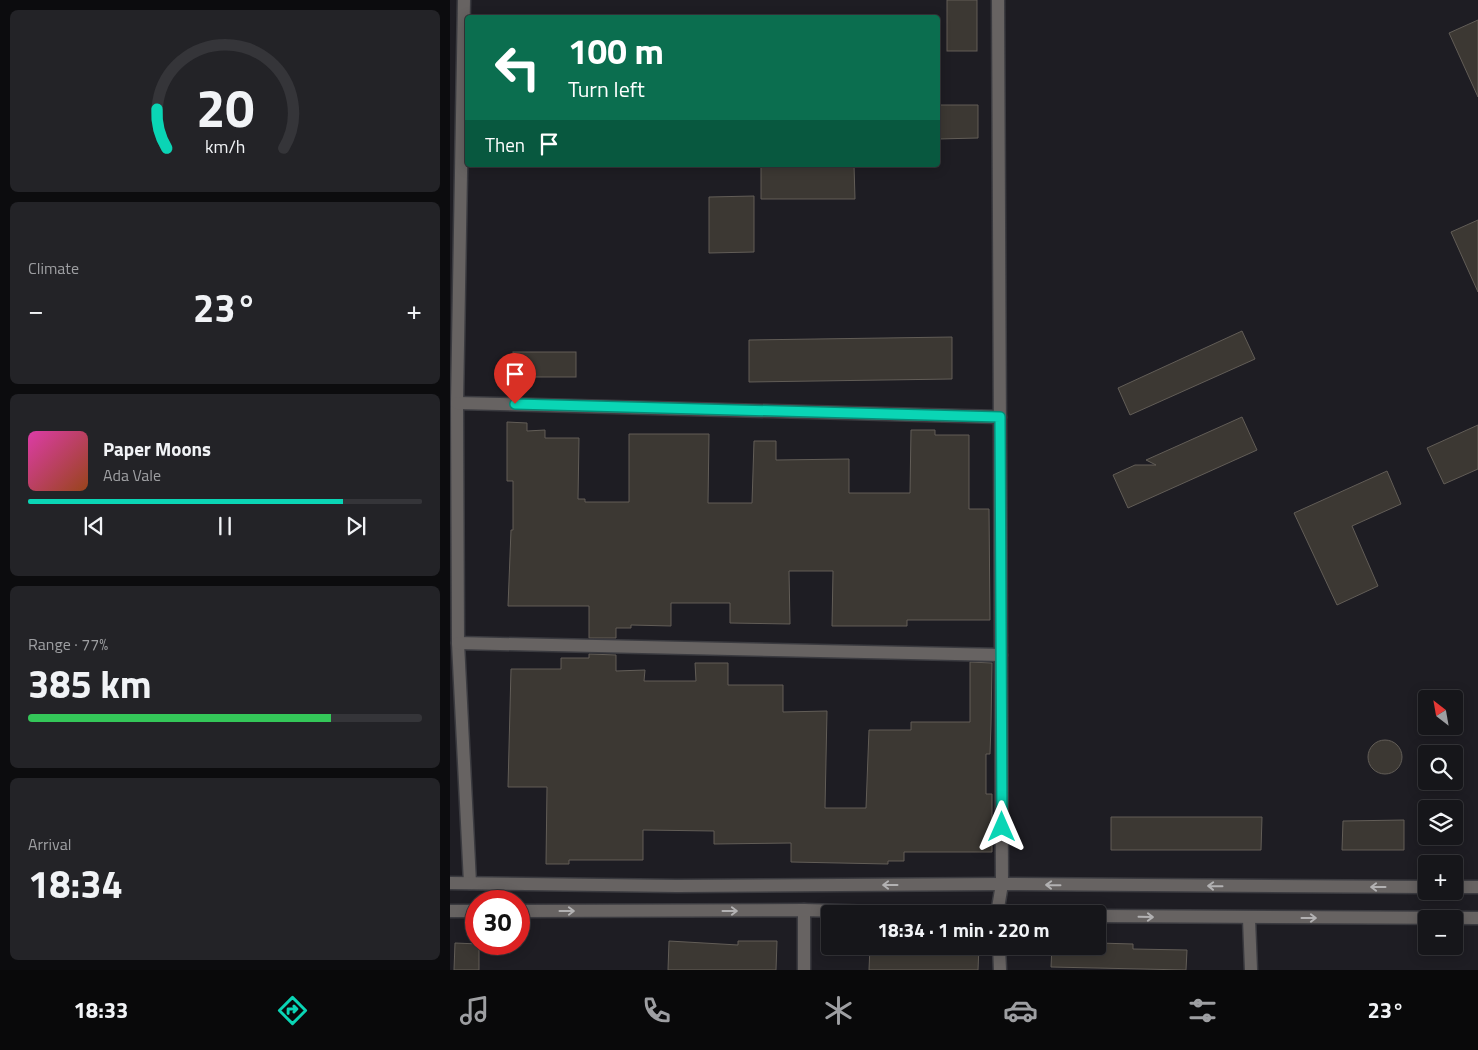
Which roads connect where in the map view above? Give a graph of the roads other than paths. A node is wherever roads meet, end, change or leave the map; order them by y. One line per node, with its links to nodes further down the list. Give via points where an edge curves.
1 (464, 0): 3 (street)
2 (998, 0): 4 (street)
3 (457, 403): 4 (street); 5 (street)
4 (1000, 417): 6 (street)
5 (458, 643): 6 (street); 8 (street)
6 (1001, 654): 9 (street)
7 (450, 883): 8 (street)
8 (470, 883): 9 (street, one-way to 8, via 677,886)
9 (1002, 884): 10 (street, one-way to 9); 13 (street)
10 (1418, 887)
11 (1463, 887): 12 (street)
12 (1478, 887)
13 (998, 905)
14 (804, 910): 15 (street); 18 (street, one-way to 14); 23 (street)
15 (821, 910)
16 (450, 911): 17 (street)
17 (465, 911)
18 (530, 911)
19 (1106, 916): 20 (street, one-way to 20)
20 (1249, 918): 21 (street, one-way to 21); 25 (street)
21 (1478, 918)
22 (999, 955): 24 (street)
23 (804, 970)
24 (1000, 970)
25 (1251, 970)

